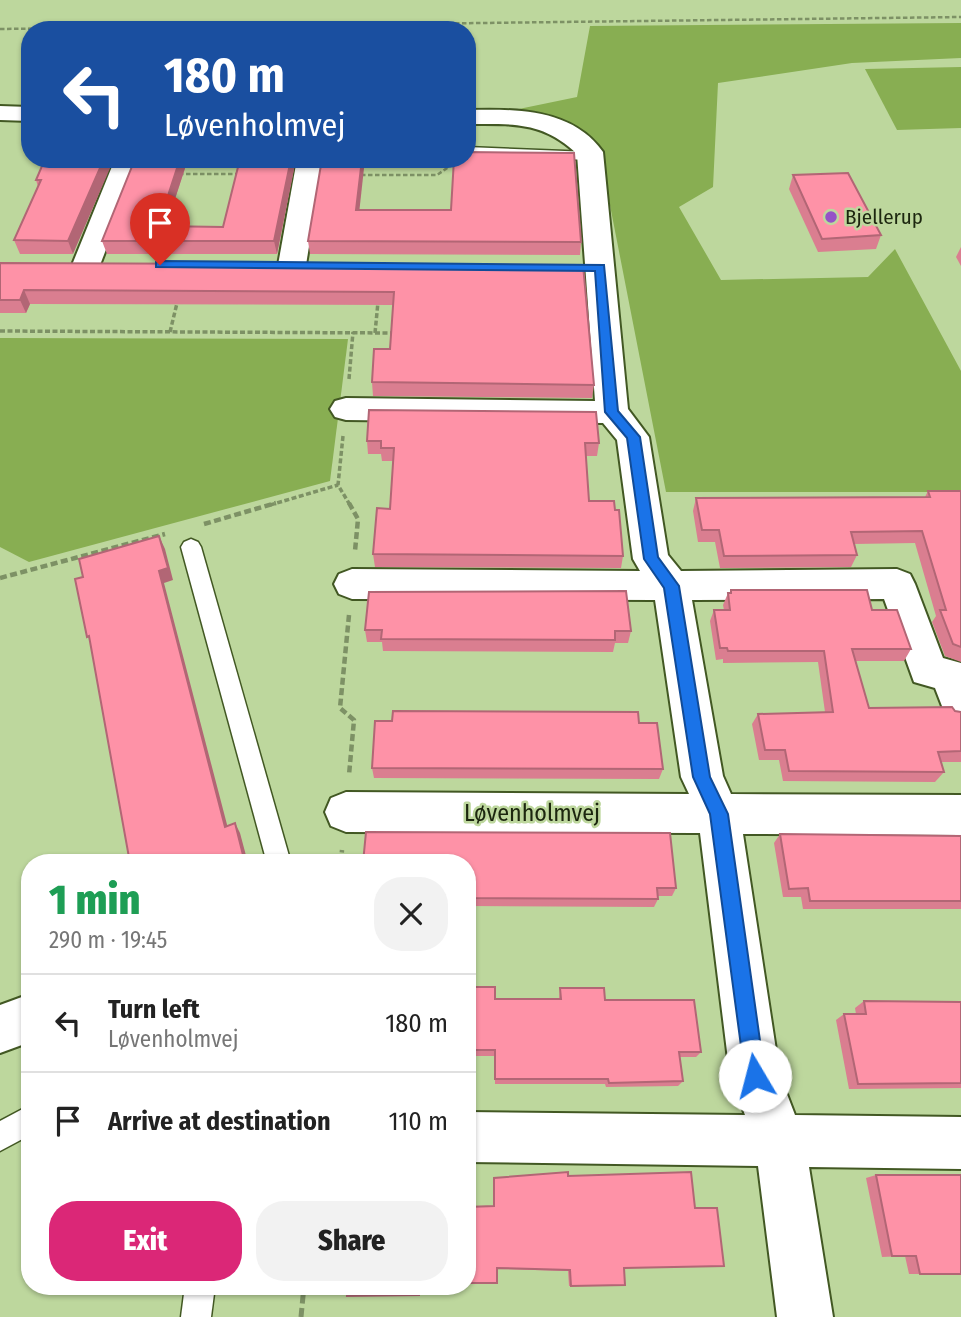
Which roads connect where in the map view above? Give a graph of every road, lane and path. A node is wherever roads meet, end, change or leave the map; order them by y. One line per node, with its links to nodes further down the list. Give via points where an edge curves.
1 (961, 18): 2 (path)
2 (476, 24)
3 (0, 29): 4 (path)
4 (21, 29)
5 (0, 113): 6 (street)
6 (21, 114)
7 (476, 117): 9 (street, via 548,122 573,134)
8 (476, 151): 9 (lane)
9 (590, 156): 21 (street, via 587,267)
10 (124, 168): 12 (street)
11 (308, 168): 13 (street)
12 (86, 265)
13 (291, 265)
14 (179, 292): 17 (path)
15 (379, 293): 18 (path)
16 (0, 331): 17 (path)
17 (170, 332): 18 (path)
18 (375, 332): 19 (path)
19 (402, 333)
20 (346, 410): 21 (street)
21 (612, 412): 24 (street, via 633,437 651,559)
22 (191, 547): 29 (lane)
23 (352, 584): 24 (street)
24 (671, 586): 25 (street, via 897,584 928,670 950,676); 27 (street, via 702,777)
25 (961, 706)
26 (346, 812): 27 (street, Løvenholmvej)
27 (719, 814): 28 (street, Løvenholmvej); 35 (street, via 755,1076)
28 (961, 815)
29 (276, 854)
30 (21, 1021): 31 (street)
31 (0, 1029)
32 (21, 1124): 33 (lane)
33 (0, 1137)
34 (476, 1137): 35 (street)
35 (780, 1142): 36 (street); 41 (street)
36 (961, 1143)
37 (199, 1295): 39 (lane)
38 (303, 1295): 40 (path)
39 (196, 1317)
40 (302, 1317)
41 (805, 1317)

